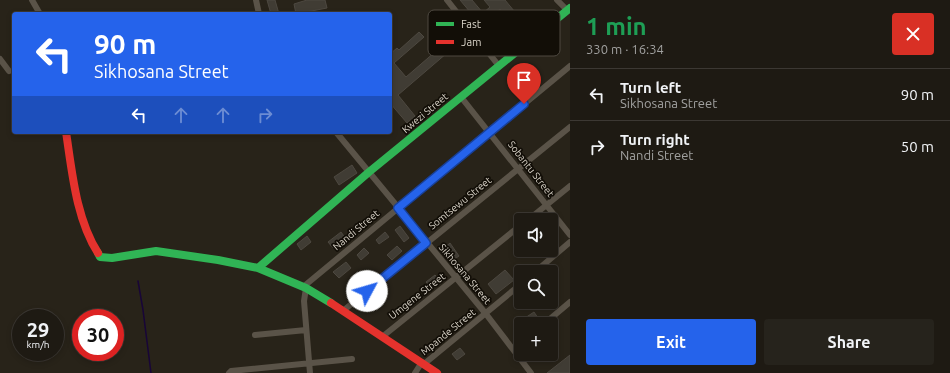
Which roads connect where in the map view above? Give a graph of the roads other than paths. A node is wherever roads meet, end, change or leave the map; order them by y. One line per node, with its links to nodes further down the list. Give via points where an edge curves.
1 (32, 0): 7 (street)
2 (256, 0): 8 (street)
3 (447, 0): 6 (street)
4 (557, 0): 5 (street)
5 (569, 9): 9 (street, Kwezi Street)
6 (455, 10)
7 (39, 12)
8 (259, 12)
9 (560, 16)
10 (491, 56): 13 (street)
11 (511, 56): 13 (street, Kwezi Street)
12 (0, 59): 15 (street)
13 (499, 66): 16 (street, Kwezi Street)
14 (570, 66): 18 (street, Nandi Street)
15 (9, 71)
16 (461, 96): 18 (street, Sobantu Street); 22 (street, Kwezi Street)
17 (570, 127): 21 (street, Somtsewu Street)
18 (489, 133): 21 (street, Sobantu Street); 25 (street, Nandi Street)
19 (66, 134): 32 (street, via 75,186 93,246 100,257 106,259 146,253 171,253)
20 (338, 134): 22 (street, Sikhosana Street)
21 (519, 169): 24 (street, Sobantu Street); 30 (street, Somtsewu Street)
22 (369, 172): 25 (street, Sikhosana Street); 32 (street, Kwezi Street)
23 (570, 186): 24 (street)
24 (547, 205): 26 (street); 28 (street, Sobantu Street)
25 (398, 208): 30 (street, Sikhosana Street); 34 (street, Nandi Street)
26 (537, 213)
27 (514, 231): 33 (street, Umgene Street)
28 (570, 235)
29 (570, 242): 31 (street)
30 (426, 243): 33 (street, Sikhosana Street); 37 (street, Somtsewu Street)
31 (543, 265)
32 (258, 268): 34 (street)
33 (456, 278): 38 (street, Sikhosana Street); 42 (street, Umgene Street)
34 (305, 287): 37 (street); 40 (street)
35 (514, 290): 38 (street, Mpande Street)
36 (570, 302): 39 (street)
37 (344, 310): 42 (street)
38 (486, 314): 43 (street, Sikhosana Street); 46 (street, Mpande Street)
39 (552, 317)
40 (306, 330): 41 (street); 47 (street)
41 (254, 335)
42 (382, 337): 46 (street)
43 (514, 350)
44 (352, 360): 47 (street)
45 (523, 361): 53 (street, Sikhosana Street)
46 (423, 363): 51 (street, Mpande Street); 52 (street)
47 (309, 364): 48 (street); 50 (street)
48 (254, 371): 49 (street)
49 (230, 372)
50 (310, 373)
51 (415, 373)
52 (437, 373)
53 (532, 373)

